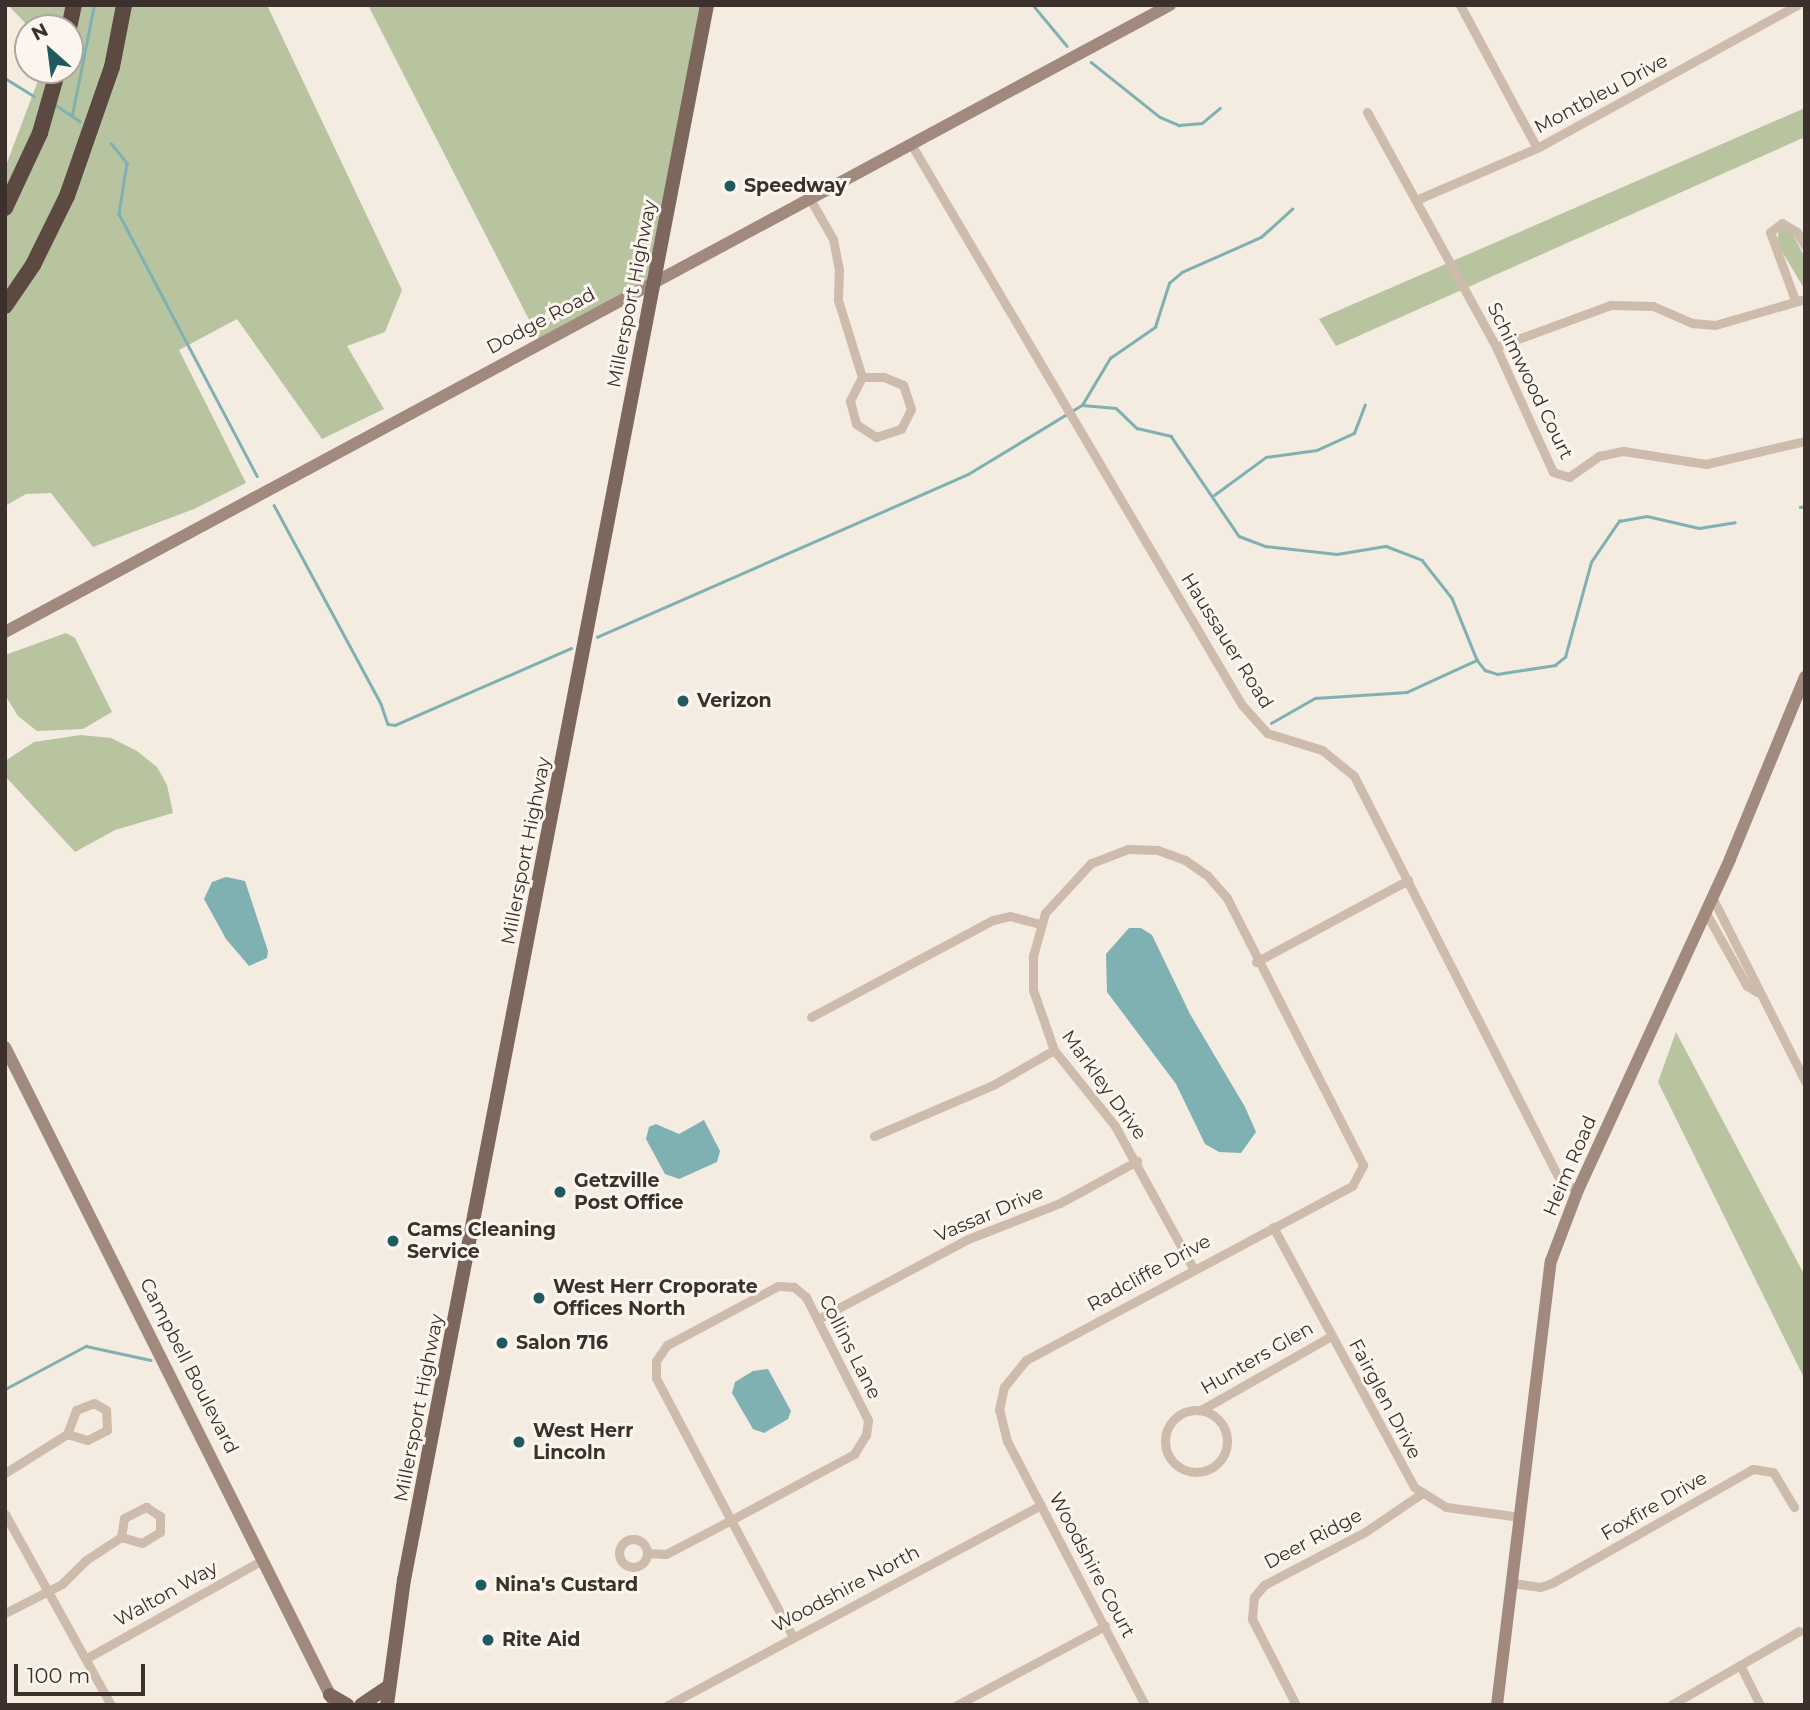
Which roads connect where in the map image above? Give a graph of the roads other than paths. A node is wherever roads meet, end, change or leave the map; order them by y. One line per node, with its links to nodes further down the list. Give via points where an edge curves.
1 (124, 5): 16 (highway, via 112,67 67,196 33,265)
2 (707, 5): 14 (main road, Millersport Highway)
3 (1170, 5): 8 (street, Dodge Road)
4 (1460, 5): 9 (street)
5 (1797, 5): 9 (street, Montbleu Drive)
6 (54, 84): 12 (highway, via 40,133)
7 (1367, 113): 11 (street, Schimwood Court)
8 (911, 144): 10 (street, Dodge Road); 22 (street, Haussauer Road, via 1242,705 1267,733 1339,760 1354,776)
9 (1537, 148): 11 (street, Montbleu Drive)
10 (810, 199): 14 (street, Dodge Road); 18 (street, via 833,239 839,269 838,300)
11 (1416, 200): 17 (street, Schimwood Court)
12 (5, 208)
13 (1805, 246): 15 (street, via 1797,232 1782,223 1770,232)
14 (655, 281): 20 (street, Dodge Road); 60 (main road, Millersport Highway, via 404,1580)
15 (1800, 299): 17 (street, via 1715,325 1692,323 1653,306 1611,305)
16 (5, 306)
17 (1496, 347): 19 (street, Schimwood Court, via 1558,475 1569,477 1599,456 1623,451 1706,464)
18 (862, 377): 18 (street, via 850,401 856,424 876,437 901,429 911,409 903,385 884,377)
19 (1805, 441)
20 (5, 632)
21 (1805, 677): 23 (street, Heim Road)
22 (1408, 880): 26 (street); 34 (street, Haussauer Road, via 1560,1181)
23 (1712, 897): 24 (street, Heim Road); 27 (street)
24 (1706, 912): 27 (street, via 1747,986); 34 (street, Heim Road)
25 (1040, 924): 26 (street, Markley Drive, via 1091,863 1117,851 1157,850 1191,864 1217,885 1235,912); 28 (street, via 1010,916 993,920); 30 (street, Markley Drive, via 1033,956 1033,990)
26 (1256, 962): 35 (street, Radcliffe Drive, via 1366,1168 1352,1186)
27 (1757, 992): 31 (street)
28 (811, 1017)
29 (5, 1047): 51 (street, Campbell Boulevard)
30 (1054, 1050): 32 (street, via 993,1085); 33 (street, Markley Drive)
31 (1805, 1081)
32 (874, 1136)
33 (1137, 1161): 36 (street, Markley Drive); 37 (street, Vassar Drive, via 1060,1203 968,1238)
34 (1578, 1190): 47 (street, Heim Road, via 1551,1261)
35 (1273, 1227): 36 (street, Radcliffe Drive); 38 (street, Fairglen Drive)
36 (1194, 1268): 41 (street, Radcliffe Drive, via 1018,1367 1000,1399 1000,1421)
37 (818, 1319): 48 (street, Collins Lane, via 868,1420 866,1435 854,1454); 48 (street, Collins Lane, via 806,1297 794,1287 778,1286 667,1345 656,1361 656,1378)
38 (1331, 1336): 39 (street, Hunters Glen); 43 (street, Fairglen Drive, via 1407,1477)
39 (1201, 1410): 39 (street, Hunters Glen, via 1180,1414 1165,1440 1171,1460 1189,1471 1208,1469 1226,1447 1218,1419)
40 (67, 1434): 40 (street, via 88,1440 101,1435 109,1424 106,1410 94,1403 76,1410); 42 (street)
41 (1007, 1441): 44 (street, Woodshire Court)
42 (5, 1473)
43 (1421, 1494): 47 (street, via 1446,1507); 69 (street, Deer Ridge, via 1365,1532 1264,1586 1254,1597 1252,1619)
44 (1041, 1505): 55 (street, Woodshire Court); 57 (street, Woodshire North)
45 (1794, 1507): 52 (street, Foxfire Drive, via 1773,1472 1754,1469 1552,1583 1540,1587)
46 (5, 1514): 53 (street)
47 (1520, 1517): 52 (street, Heim Road)
48 (731, 1520): 50 (street, via 666,1554); 57 (street, Collins Lane)
49 (121, 1537): 49 (street, via 142,1543 155,1537 160,1516 146,1507 132,1511 124,1518); 53 (street)
50 (648, 1553)
51 (262, 1560): 58 (street, Walton Way); 61 (street, Campbell Boulevard)
52 (1512, 1583): 70 (street, Heim Road)
53 (47, 1592): 54 (street); 58 (street)
54 (5, 1613)
55 (1105, 1626): 67 (street); 68 (street, Woodshire Court)
56 (1799, 1631): 59 (street)
57 (793, 1637): 66 (street, Woodshire North)
58 (87, 1658): 62 (street)
59 (1740, 1665): 71 (street); 72 (street)
60 (389, 1686): 64 (main road); 65 (main road, Millersport Highway)
61 (332, 1700): 63 (main road)
62 (111, 1705)
63 (347, 1705)
64 (361, 1705)
65 (387, 1705)
66 (668, 1705)
67 (957, 1705)
68 (1144, 1705)
69 (1296, 1705)
70 (1497, 1705)
71 (1671, 1705)
72 (1760, 1705)

